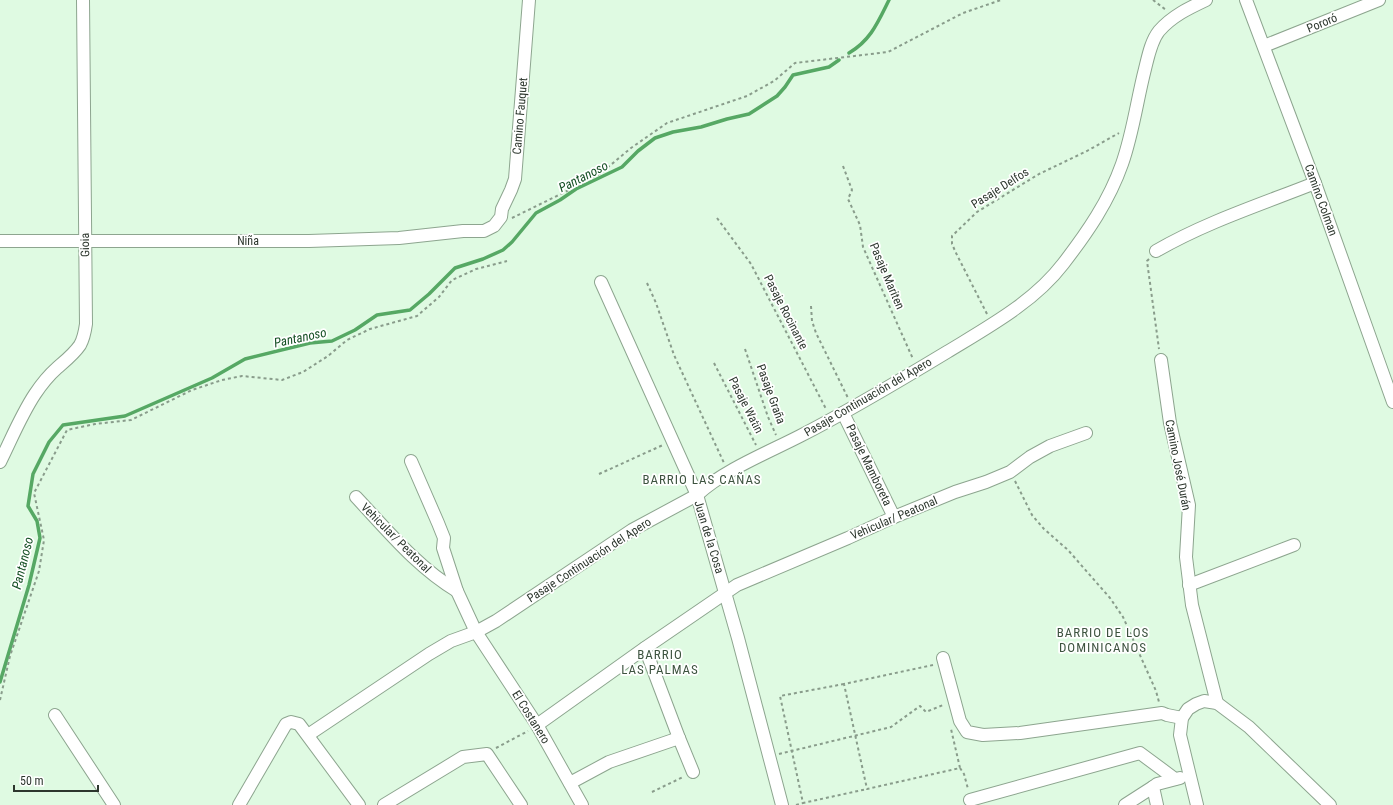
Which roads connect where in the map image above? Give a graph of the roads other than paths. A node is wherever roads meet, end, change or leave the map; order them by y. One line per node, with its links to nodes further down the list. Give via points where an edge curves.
1 (83, 0): 10 (street, Gioia)
2 (529, 0): 8 (street, Camino Fauquet, via 515,179 502,209 501,218)
3 (1206, 0): 15 (street, Pasaje Continuación del Apero, via 1190,7 1158,32 1149,52 1122,165 1105,205 1059,269 1039,290 999,320)
4 (1246, 0): 6 (street, Camino Colman)
5 (1379, 0): 6 (street, Pororó)
6 (1264, 46): 7 (street, Camino Colman)
7 (1315, 183): 11 (street, via 1204,226); 14 (street, Camino Colman)
8 (494, 226): 10 (street, Niña, via 484,231 399,238 309,241)
9 (0, 241): 10 (street, Niña)
10 (85, 241): 18 (street, Gioia, via 85,335 74,352 43,382)
11 (1156, 251)
12 (601, 282): 19 (street, Juan de la Cosa)
13 (1161, 360): 23 (street, Camino José Durán, via 1170,423 1189,505 1186,557)
14 (1393, 402)
15 (848, 411): 19 (street, Pasaje Continuación del Apero, via 728,473); 21 (street, Pasaje Mamboreta)
16 (1086, 433): 21 (street, Vehicular/ Peatonal, via 1050,446 1010,472)
17 (411, 461): 24 (street, Vehicular/ Peatonal, via 444,538 443,548)
18 (0, 462)
19 (697, 495): 25 (street, Juan de la Cosa); 26 (street, Pasaje Continuación del Apero, via 632,530)
20 (356, 497): 24 (street, Vehicular/ Peatonal, via 408,554 440,581)
21 (894, 517): 25 (street, Vehicular/ Peatonal, via 737,585)
22 (1294, 546): 23 (street)
23 (1190, 585): 29 (street, Camino José Durán, via 1192,605)
24 (457, 591): 26 (street, Vehicular/ Peatonal)
25 (725, 593): 27 (street, Vehicular/ Peatonal); 47 (street, Juan de la Cosa)
26 (476, 632): 32 (street, El Costanero); 33 (street, Pasaje Continuación del Apero, via 451,641 429,654)
27 (645, 648): 32 (street, Vehicular/ Peatonal); 34 (street)
28 (940, 661): 31 (street, via 960,721 967,732 1020,733 1162,713)
29 (1217, 703): 31 (street, via 1204,701 1196,704 1188,709); 51 (street, via 1249,727)
30 (55, 715): 41 (street)
31 (1182, 718): 36 (street, via 1180,735)
32 (537, 725): 38 (street, El Costanero)
33 (308, 735): 42 (street, via 299,724 286,724); 43 (street)
34 (679, 738): 35 (street); 38 (street, via 609,762)
35 (693, 772)
36 (1191, 776): 37 (street); 50 (street)
37 (1175, 778): 39 (street); 40 (street, via 1140,753)
38 (570, 783): 46 (street, El Costanero)
39 (1153, 787): 48 (street); 49 (street)
40 (970, 800)
41 (114, 805)
42 (239, 805)
43 (359, 805)
44 (384, 805): 45 (street, via 464,757 487,754)
45 (521, 805)
46 (582, 805)
47 (782, 805)
48 (1126, 805)
49 (1157, 805)
50 (1197, 805)
51 (1330, 805)

